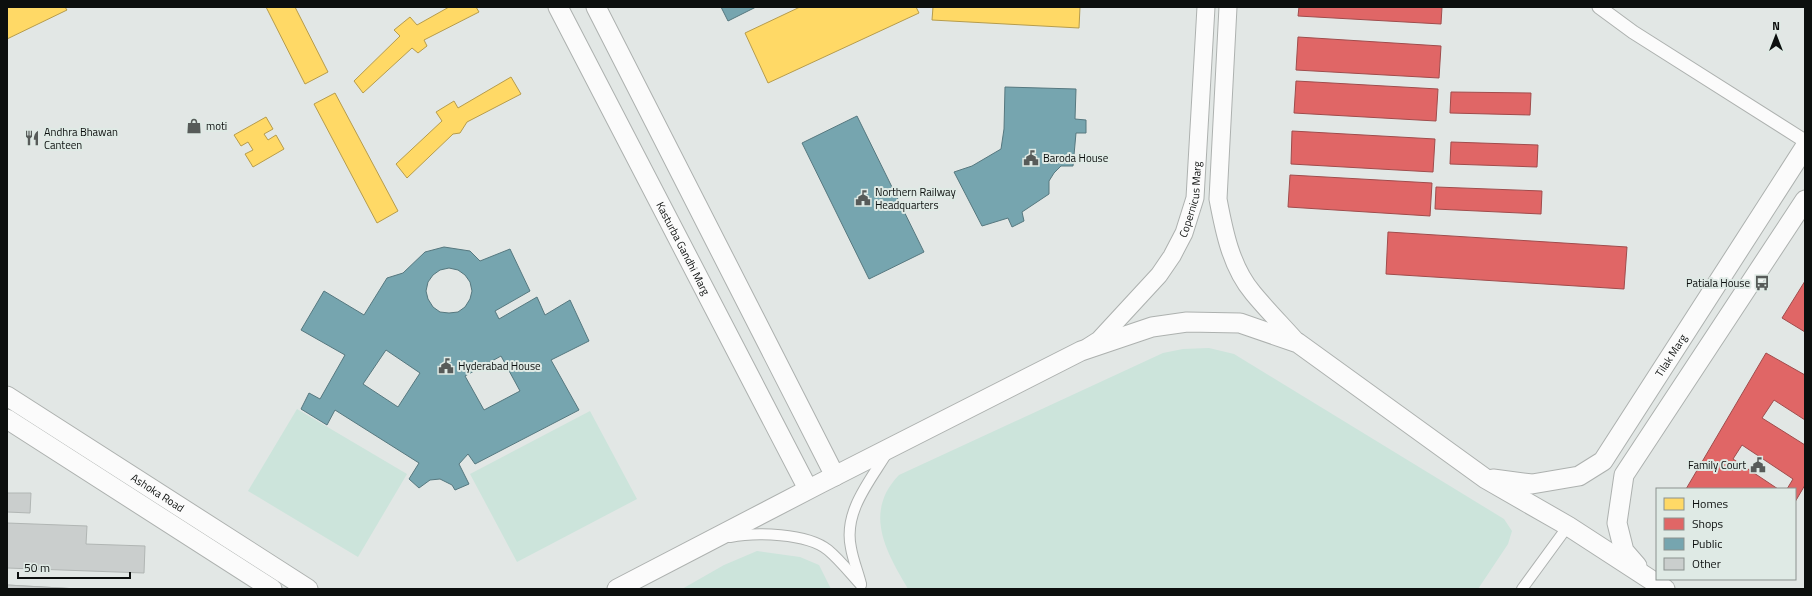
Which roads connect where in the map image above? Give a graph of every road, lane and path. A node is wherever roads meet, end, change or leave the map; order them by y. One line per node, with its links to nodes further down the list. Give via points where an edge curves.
1 (558, 7): 18 (main road, Kasturba Gandhi Marg)
2 (596, 7): 16 (main road)
3 (1206, 7): 8 (street, Copernicus Marg)
4 (1228, 7): 9 (street)
5 (1598, 7): 6 (street)
6 (1805, 141)
7 (1805, 147): 17 (main road, Tilak Marg, via 1603,461 1579,476 1532,484)
8 (1195, 198): 9 (street); 12 (street, Copernicus Marg, via 1184,233 1159,275 1099,340)
9 (1218, 199): 11 (street, via 1230,249 1237,266 1252,292)
10 (1805, 200): 21 (main road, via 1624,475 1617,523 1624,551)
11 (1298, 343): 12 (main road, via 1240,323 1187,322 1152,327); 17 (main road)
12 (1081, 351): 15 (main road)
13 (7, 396): 24 (main road, Ashoka Road)
14 (7, 419): 23 (main road, Ashoka Road)
15 (889, 449): 16 (main road); 22 (street, via 859,497 850,523 850,547)
16 (835, 476): 18 (main road)
17 (1486, 478): 19 (main road)
18 (808, 489): 20 (main road)
19 (1568, 526): 21 (main road); 26 (street)
20 (711, 540): 22 (street, via 742,534 801,538 827,549); 25 (main road)
21 (1646, 578): 27 (main road)
22 (862, 587)
23 (272, 589)
24 (308, 589)
25 (616, 589)
26 (1522, 589)
27 (1665, 589)

